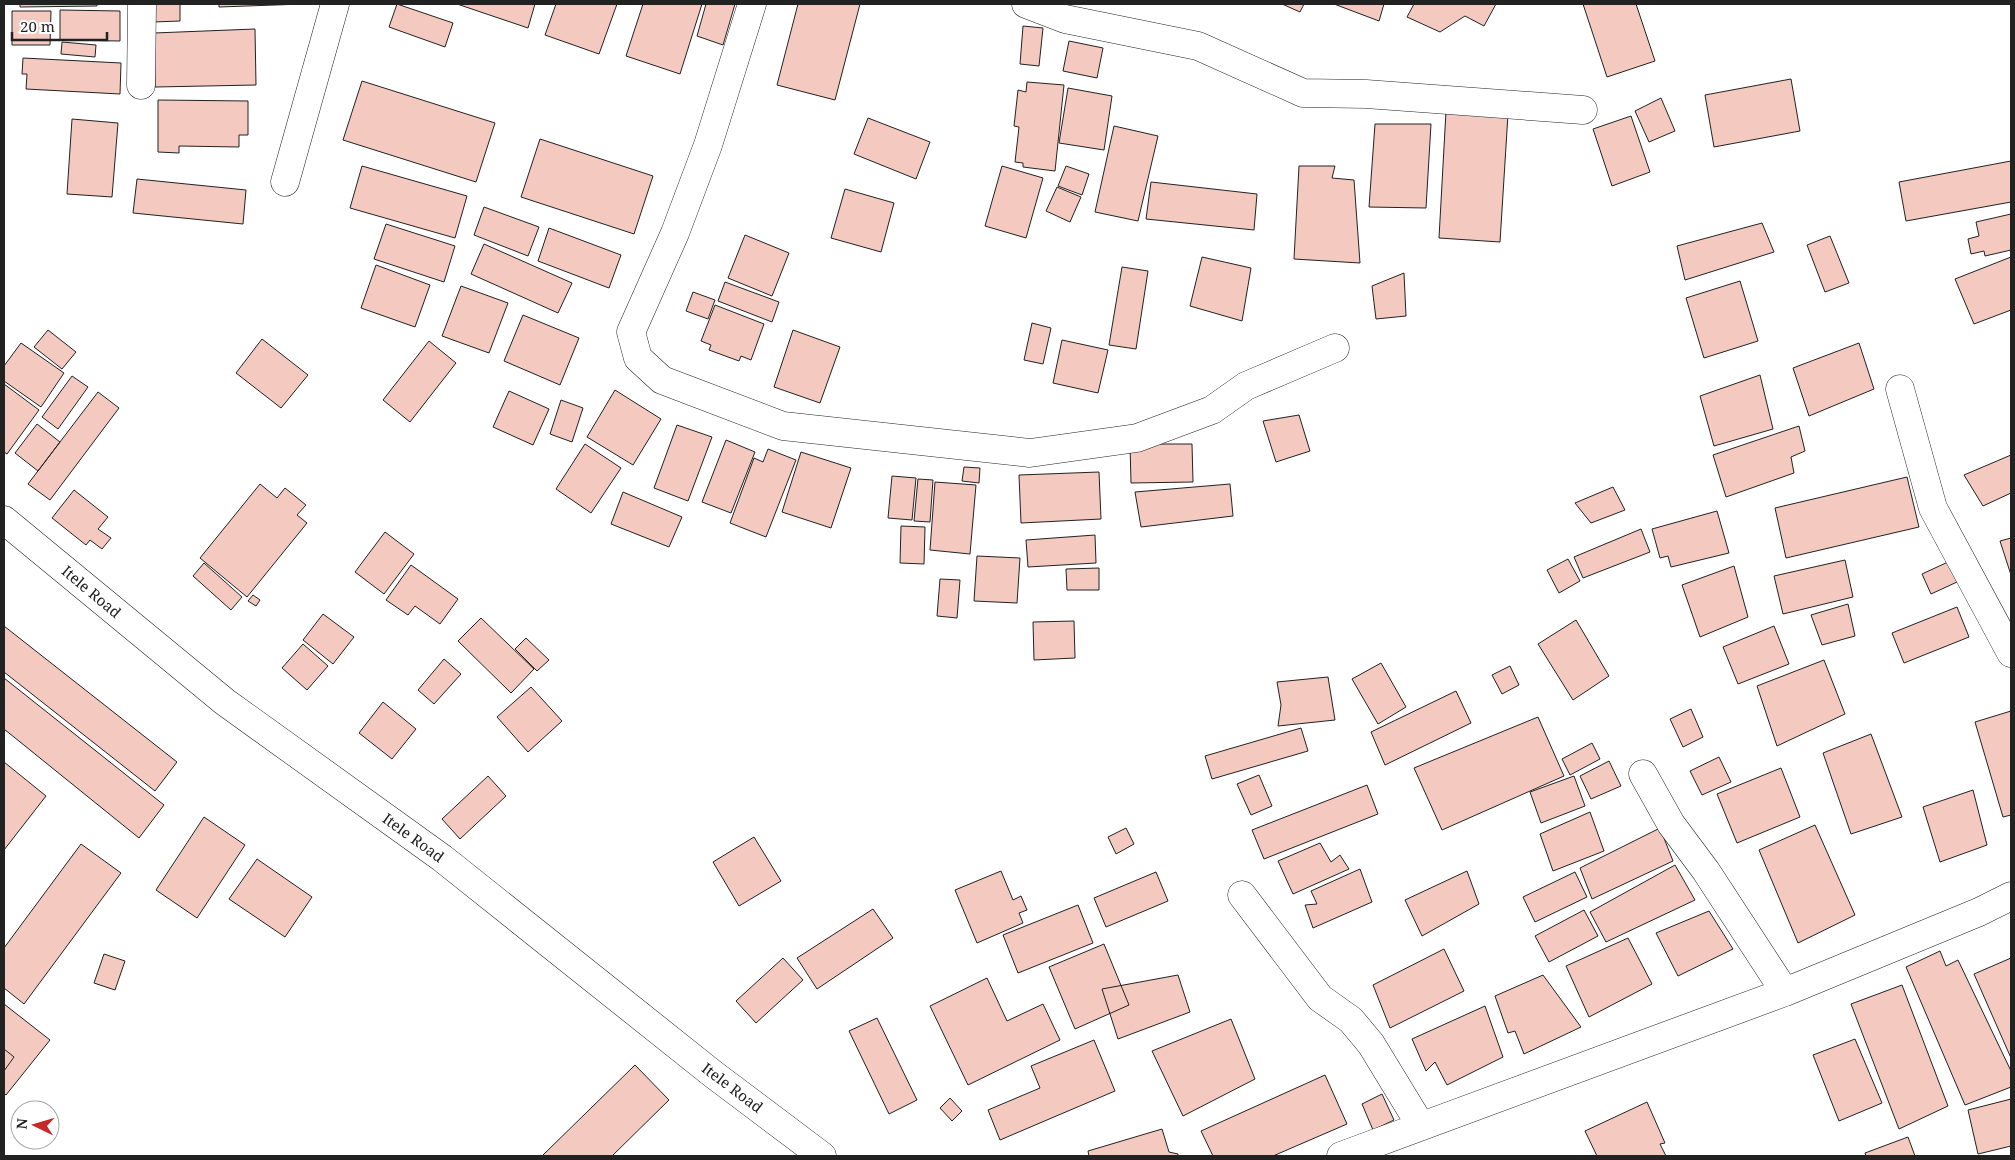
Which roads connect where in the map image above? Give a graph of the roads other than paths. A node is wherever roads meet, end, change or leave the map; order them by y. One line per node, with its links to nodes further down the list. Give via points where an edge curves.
1 (142, 4): 5 (street)
2 (334, 4): 7 (street)
3 (752, 4): 8 (street, via 705,154 675,233 631,332 638,358 662,380 783,426 1030,453 1137,438 1212,410 1246,386)
4 (1026, 4): 6 (street, via 1065,18 1198,46 1303,93 1366,94)
5 (141, 86)
6 (1583, 110)
7 (285, 182)
8 (1335, 348)
9 (1900, 389): 11 (street, via 1933,508)
10 (4, 520): 17 (street, Itele Road, via 224,702 442,858 713,1074)
11 (2011, 653)
12 (1643, 774): 15 (street, via 1671,824 1706,871)
13 (1242, 896): 16 (street, via 1320,998 1351,1020 1372,1044)
14 (2011, 896): 15 (street)
15 (1785, 992): 16 (street)
16 (1421, 1126): 18 (street)
17 (822, 1156)
18 (1341, 1156)

